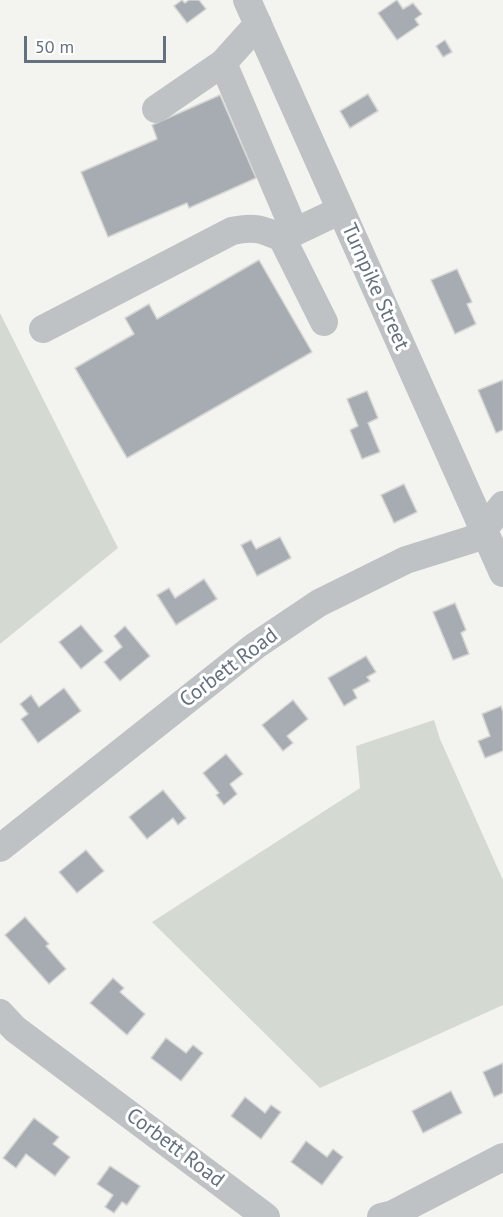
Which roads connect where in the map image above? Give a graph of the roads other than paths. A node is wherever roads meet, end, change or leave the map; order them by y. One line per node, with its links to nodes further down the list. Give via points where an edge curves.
1 (258, 11): 2 (street); 4 (street, Turnpike Street)
2 (223, 63): 3 (street); 5 (street)
3 (156, 109)
4 (341, 210): 5 (street); 9 (street, Turnpike Street)
5 (289, 235): 6 (street); 7 (street, via 250,227 232,231)
6 (324, 322)
7 (43, 329)
8 (503, 505): 9 (street)
9 (483, 530): 10 (street, Turnpike Street); 11 (street, Corbett Road, via 473,539 406,560 319,603 255,646)
10 (503, 573)
11 (0, 848)
12 (0, 1013): 15 (street, Corbett Road, via 15,1029)
13 (503, 1157): 14 (street)
14 (389, 1216)
15 (266, 1217)

